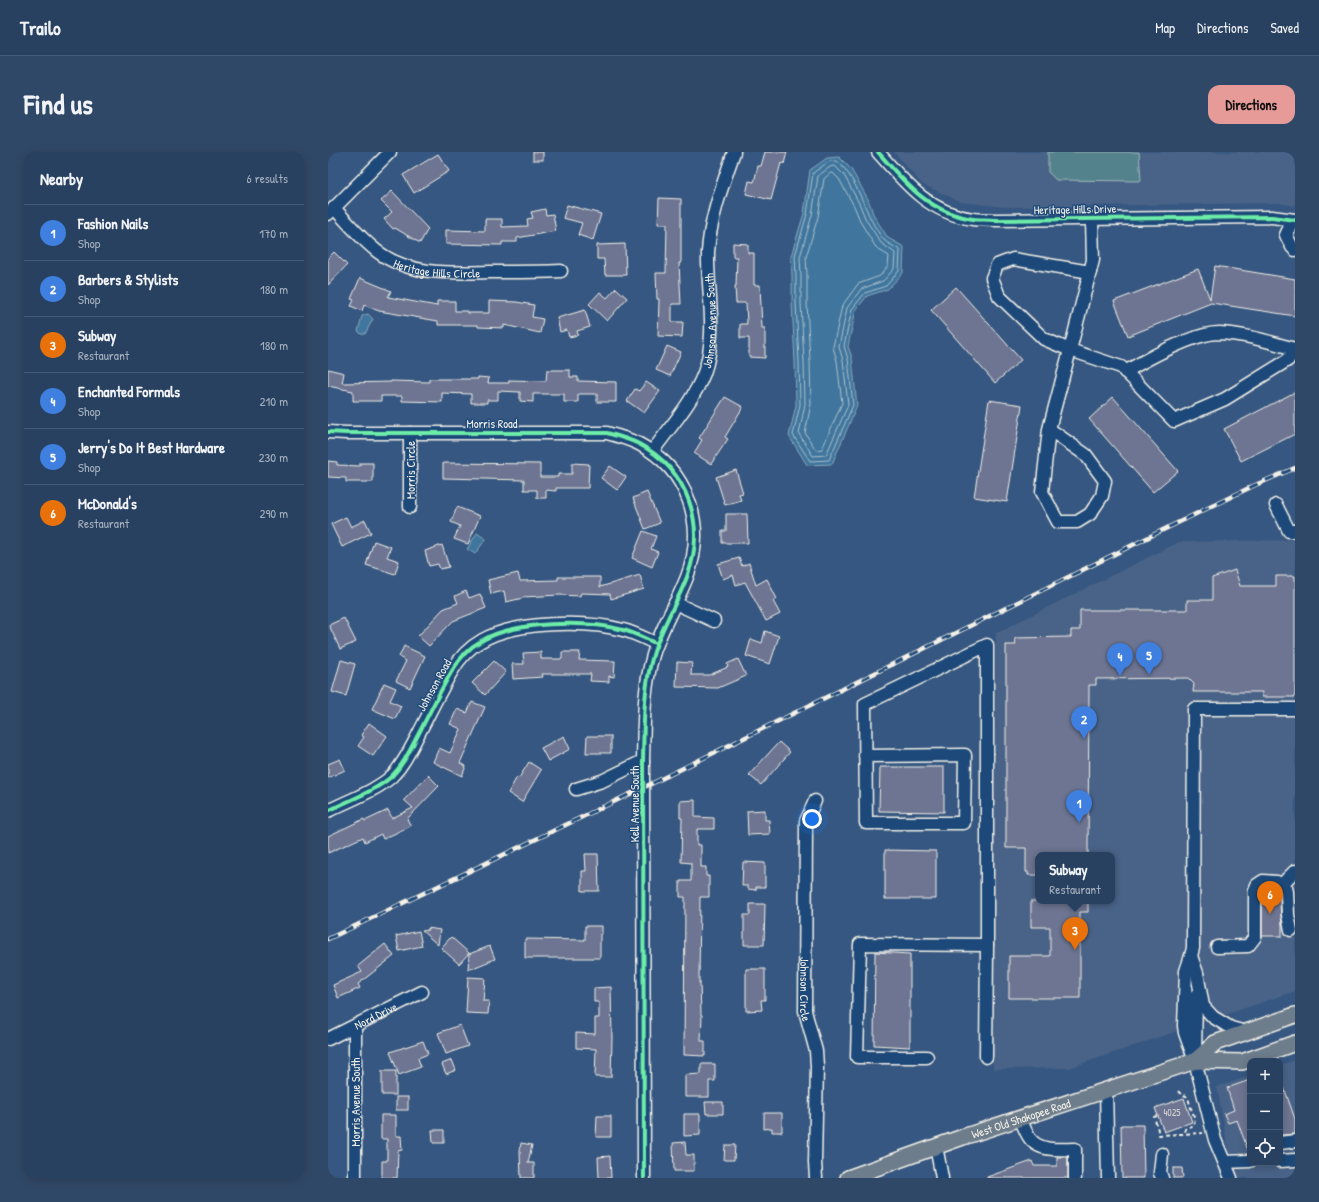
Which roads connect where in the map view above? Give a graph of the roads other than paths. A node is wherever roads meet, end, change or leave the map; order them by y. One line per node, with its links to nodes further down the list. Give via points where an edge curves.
1 (390, 152): 4 (street)
2 (734, 152): 16 (street, Johnson Avenue South, via 712,221 708,252 710,349 704,374 693,396)
3 (878, 152): 5 (street, Heritage Hills Drive, via 913,190 930,204 950,213 972,219 995,220)
4 (331, 211): 8 (street, Heritage Hills Circle, via 378,252 399,263 421,270 444,273)
5 (1092, 219): 6 (street, Heritage Hills Drive, via 1272,217); 9 (street, via 1093,260)
6 (1294, 220): 7 (street, via 1286,235)
7 (1295, 250)
8 (561, 271)
9 (1090, 272): 11 (street); 11 (street, via 1013,260 997,265 992,278 999,296 1044,339)
10 (1295, 349): 12 (street, via 1251,337 1218,333 1196,338 1147,359); 12 (street, via 1288,360 1226,399 1174,421)
11 (1070, 350): 12 (street, via 1121,367); 13 (street)
12 (1125, 372)
13 (1049, 429): 13 (street, via 1042,492 1058,522 1078,522 1090,514 1102,496 1105,481 1086,456)
14 (328, 432): 15 (street, Morris Road)
15 (410, 433): 16 (street, Morris Road, via 607,433 638,443); 18 (street, Morris Circle)
16 (652, 452): 20 (street, Kell Avenue South, via 667,465 679,481 689,498 694,518 696,538 693,557)
17 (1276, 505): 19 (street, via 1289,531)
18 (410, 507)
19 (1295, 531)
20 (674, 603): 21 (street); 22 (street, Kell Avenue South)
21 (714, 621)
22 (657, 644): 27 (street, Kell Avenue South, via 647,686); 30 (street, Johnson Road, via 624,630 568,624 518,628 482,640 459,659 402,764 392,776)
23 (1295, 709): 34 (street, via 1194,709)
24 (965, 754): 25 (street); 26 (street); 26 (street, via 964,823 866,823)
25 (987, 755): 26 (street, via 987,645 865,704); 32 (street)
26 (865, 756)
27 (643, 761): 28 (street, via 602,781); 56 (street, Kell Avenue South)
28 (576, 789)
29 (815, 801): 57 (street, Johnson Circle, via 806,821 805,1011 816,1051 817,1066)
30 (328, 810)
31 (1291, 930): 33 (street, via 1286,888 1277,882 1263,881 1255,890 1254,937 1248,946)
32 (987, 945): 42 (street, via 860,944 857,1057); 43 (street)
33 (1217, 947)
34 (1191, 956): 35 (street); 44 (street, via 1186,971 1184,1026)
35 (1197, 973): 39 (street, via 1203,1006 1213,1017 1231,1028); 44 (street)
36 (422, 992): 38 (street, Nord Drive)
37 (1295, 1015): 39 (main road, West Old Shakopee Road)
38 (355, 1026): 40 (street, Nord Drive); 55 (street, Morris Avenue South)
39 (1246, 1032): 44 (main road, West Old Shakopee Road, via 1215,1043)
40 (328, 1039)
41 (1295, 1043): 44 (main road, West Old Shakopee Road, via 1242,1062)
42 (927, 1057)
43 (986, 1057)
44 (1195, 1061): 45 (main road, West Old Shakopee Road); 54 (street, via 1214,1133)
45 (1106, 1090): 46 (main road, West Old Shakopee Road); 61 (street)
46 (1020, 1118): 49 (main road, West Old Shakopee Road); 60 (street, via 1028,1135 1039,1146 1075,1149)
47 (1295, 1140): 48 (street)
48 (1283, 1142)
49 (936, 1146): 58 (main road, West Old Shakopee Road); 59 (street)
50 (1162, 1154): 62 (street)
51 (1295, 1160): 53 (street)
52 (1247, 1161): 54 (street)
53 (1283, 1161)
54 (1225, 1162): 63 (street)
55 (355, 1178)
56 (644, 1178)
57 (816, 1178)
58 (848, 1178)
59 (942, 1178)
60 (1075, 1178)
61 (1108, 1178)
62 (1162, 1178)
63 (1231, 1178)

